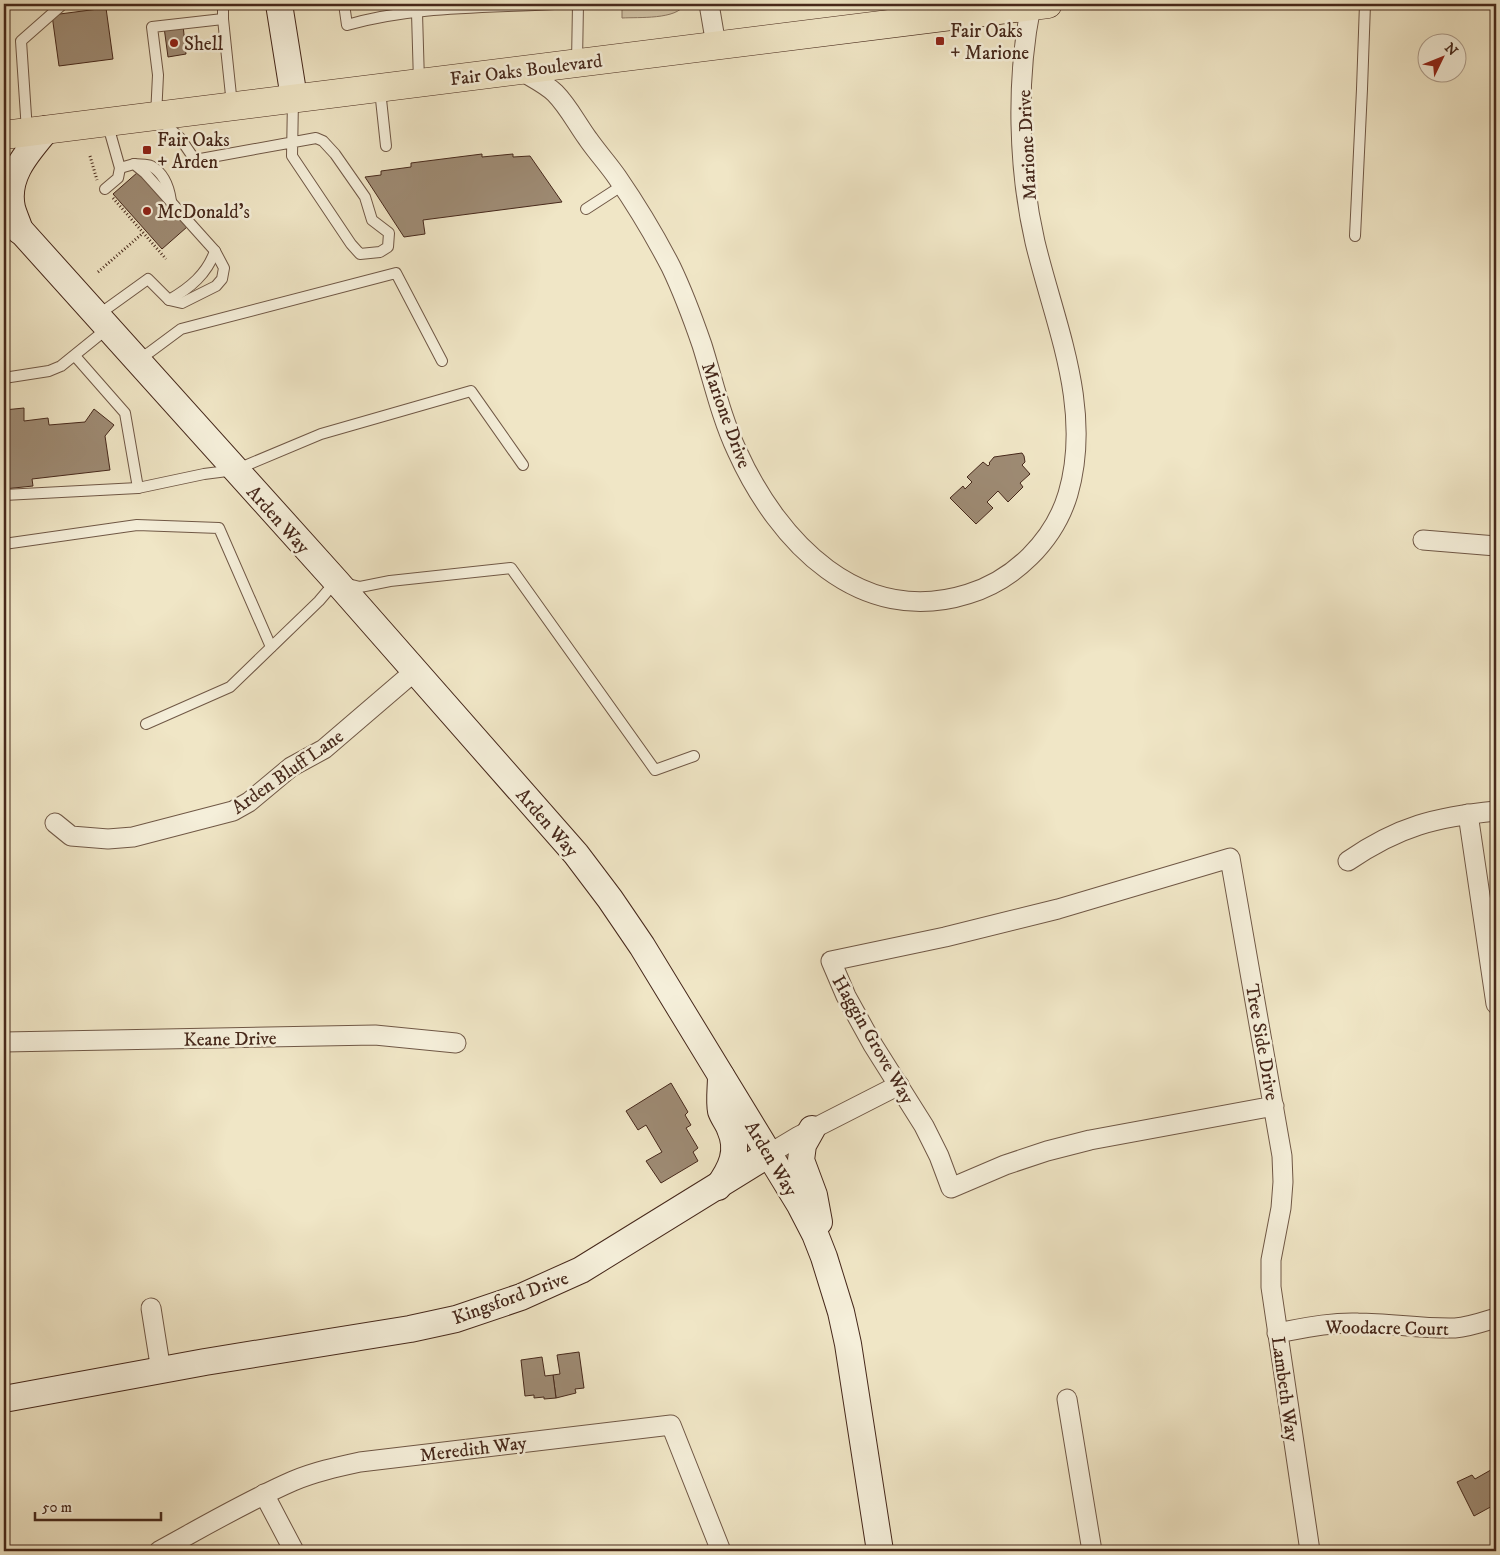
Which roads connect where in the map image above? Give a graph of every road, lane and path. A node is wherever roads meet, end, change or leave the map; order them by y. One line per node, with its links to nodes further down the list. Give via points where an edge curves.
1 (63, 4): 22 (lane, via 21,41)
2 (223, 4): 12 (lane)
3 (279, 4): 18 (street)
4 (344, 4): 11 (lane, via 347,25 373,18)
5 (554, 4): 11 (lane)
6 (578, 4): 14 (lane)
7 (709, 4): 13 (street)
8 (1365, 4): 32 (lane)
9 (1040, 5): 10 (main road, Fair Oaks Boulevard); 27 (street, Marione Drive, via 1027,27 1021,131 1028,205 1073,388 1076,414 1074,468 1068,495 1050,531 1034,553 1014,571 980,591 941,601 887,599 838,578 798,543 754,484 737,451 688,306 649,226)
10 (982, 8): 13 (main road, Fair Oaks Boulevard)
11 (417, 13): 16 (lane)
12 (223, 19): 19 (lane); 20 (lane, via 152,27 158,75)
13 (716, 45): 14 (main road, Fair Oaks Boulevard)
14 (577, 63): 15 (main road, Fair Oaks Boulevard)
15 (520, 70): 16 (main road, Fair Oaks Boulevard); 27 (street, Marione Drive, via 554,92)
16 (419, 83): 17 (main road, Fair Oaks Boulevard)
17 (380, 87): 18 (main road, Fair Oaks Boulevard); 24 (lane)
18 (294, 98): 19 (main road, Fair Oaks Boulevard); 23 (lane)
19 (232, 106): 20 (main road, Fair Oaks Boulevard)
20 (156, 116): 21 (main road, Fair Oaks Boulevard); 23 (lane, via 180,138 195,160)
21 (107, 121): 22 (main road, Fair Oaks Boulevard); 26 (lane)
22 (26, 132): 30 (street, via 22,160 11,191)
23 (292, 142): 23 (lane, via 292,156 360,254 380,252 388,247 389,233 372,220 365,197 335,154 316,138)
24 (386, 146)
25 (90, 156): 28 (path, via 95,178)
26 (120, 168): 28 (lane, via 118,178); 33 (lane, via 134,164 145,172)
27 (623, 185): 29 (lane)
28 (105, 189): 31 (path)
29 (586, 209)
30 (12, 222): 37 (street, Arden Way)
31 (143, 233): 34 (path); 35 (path)
32 (1355, 236)
33 (215, 251): 36 (lane, via 200,277 184,292); 36 (lane, via 224,268 222,279 216,286 182,303)
34 (166, 259)
35 (98, 272)
36 (169, 300): 37 (lane, via 148,279)
37 (102, 322): 38 (lane); 39 (street, Arden Way)
38 (75, 356): 41 (lane, via 49,371); 44 (lane, via 125,413)
39 (136, 360): 40 (lane, via 181,328 396,273); 43 (street, Arden Way)
40 (442, 361)
41 (4, 378)
42 (523, 465): 43 (lane, via 471,391 320,434)
43 (235, 470): 44 (lane); 49 (street, Arden Way)
44 (138, 488): 45 (lane)
45 (4, 495)
46 (1423, 540): 48 (street)
47 (4, 544): 50 (lane, via 137,525 219,528)
48 (1496, 546)
49 (336, 581): 50 (lane); 51 (street, Arden Way); 53 (lane, via 360,587 511,568 655,770)
50 (271, 647): 52 (lane, via 230,687)
51 (415, 671): 56 (street, Arden Bluff Lane, via 324,749 291,767 233,811 133,837 108,839 71,836); 62 (street, Arden Way, via 576,854 610,898)
52 (146, 724)
53 (694, 756)
54 (1496, 811): 55 (street)
55 (1468, 814): 58 (street, via 1408,828 1370,846); 59 (street)
56 (55, 823)
57 (1230, 858): 63 (street, Haggin Grove Way, via 1058,908 945,937 830,961 873,1046); 64 (street, Tree Side Drive)
58 (1348, 861)
59 (1496, 1004)
60 (4, 1042): 61 (street, Keane Drive, via 375,1035)
61 (456, 1043)
62 (721, 1075): 66 (street, Arden Way); 67 (street, via 721,1112 735,1146 733,1161)
63 (899, 1085): 64 (street, Haggin Grove Way, via 924,1126 952,1188 1005,1165 1090,1140); 65 (street)
64 (1274, 1106): 68 (street, Tree Side Drive, via 1283,1182)
65 (812, 1130): 66 (street); 69 (street, via 802,1145 801,1160 819,1216)
66 (770, 1154): 67 (street, Kingsford Drive); 69 (street, Arden Way, via 800,1205)
67 (717, 1188): 73 (street, Kingsford Drive, via 581,1270 488,1309 410,1329)
68 (1276, 1227): 72 (street, Lambeth Way, via 1270,1260)
69 (824, 1257): 80 (street, Arden Way, via 842,1312)
70 (151, 1308): 73 (street)
71 (1496, 1318): 72 (street, Woodacre Court, via 1456,1328 1356,1323)
72 (1277, 1333): 82 (street, Lambeth Way)
73 (161, 1371): 74 (street, Kingsford Drive)
74 (4, 1399)
75 (1067, 1399): 81 (street)
76 (264, 1494): 77 (street, Meredith Way); 78 (street); 79 (street, Meredith Way, via 310,1475 360,1462 671,1425)
77 (159, 1551)
78 (294, 1551)
79 (721, 1551)
80 (880, 1551)
81 (1092, 1551)
82 (1310, 1551)

